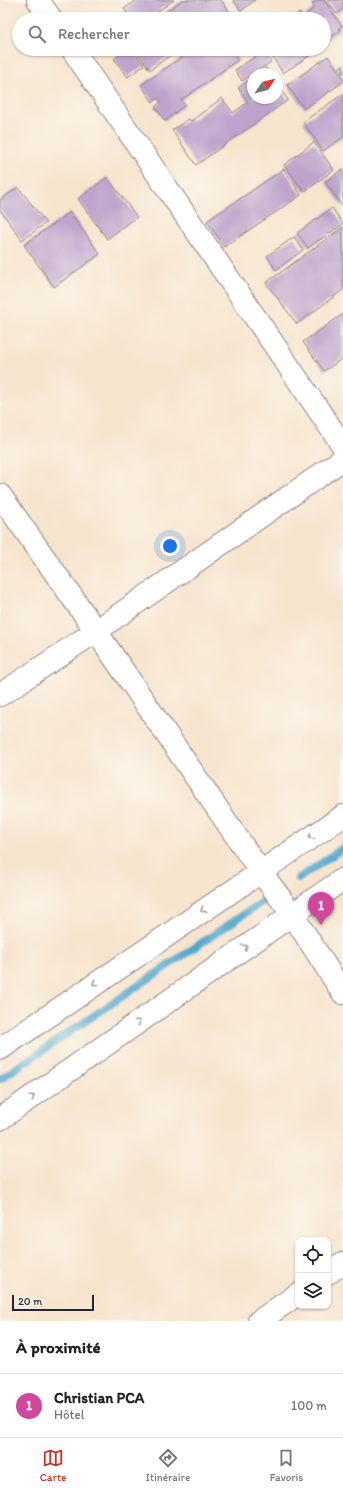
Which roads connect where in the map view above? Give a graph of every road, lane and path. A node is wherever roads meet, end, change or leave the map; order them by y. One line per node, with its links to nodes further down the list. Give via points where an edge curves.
1 (38, 0): 2 (street)
2 (46, 12)
3 (77, 56): 4 (street)
4 (343, 446)
5 (343, 459): 7 (street)
6 (0, 495): 7 (street)
7 (96, 631): 8 (street); 10 (street)
8 (0, 695)
9 (343, 816): 10 (street, one-way to 10)
10 (260, 871): 12 (street); 14 (street, one-way to 14)
11 (343, 879): 12 (street)
12 (292, 914): 13 (street); 15 (street, one-way to 12)
13 (343, 993)
14 (0, 1049)
15 (0, 1119)
16 (343, 1263): 17 (street)
17 (331, 1271)
18 (295, 1296): 19 (street)
19 (259, 1321)

